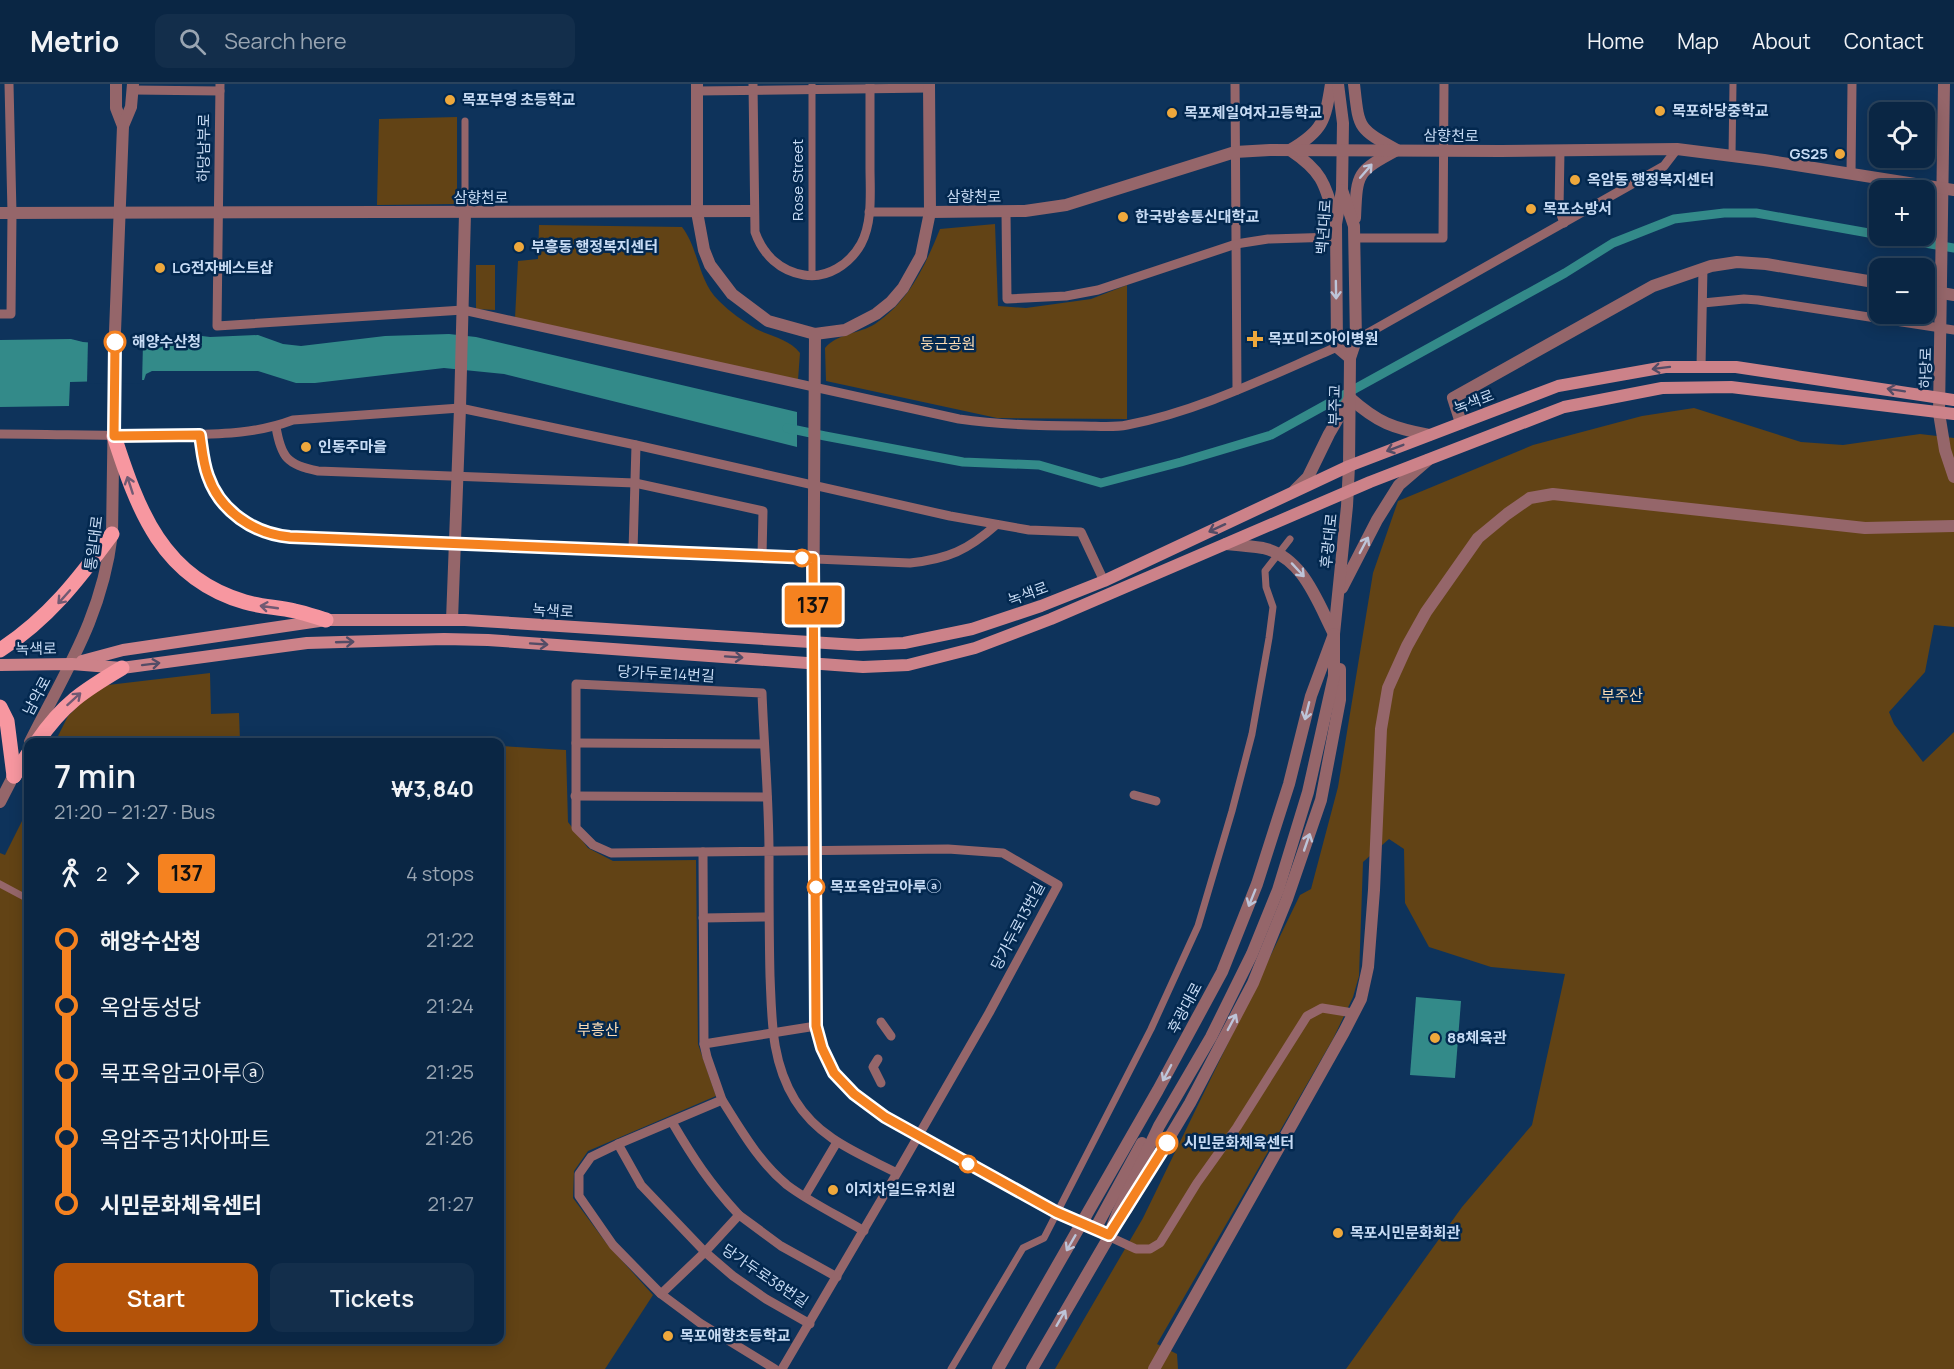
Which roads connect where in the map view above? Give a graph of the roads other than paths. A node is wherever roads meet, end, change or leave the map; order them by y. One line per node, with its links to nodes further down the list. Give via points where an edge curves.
1 (9, 84): 37 (street)
2 (116, 84): 20 (street, via 116,108)
3 (1235, 84): 27 (street)
4 (1332, 84): 22 (street, via 1319,127 1308,140)
5 (1338, 84): 19 (street)
6 (1353, 84): 19 (street); 23 (street, via 1361,126)
7 (1444, 84): 25 (street)
8 (1732, 84): 28 (street)
9 (1851, 84): 29 (street)
10 (1944, 84): 30 (street)
11 (870, 86): 12 (street); 16 (street); 34 (street)
12 (929, 86): 35 (street)
13 (133, 87): 17 (street); 20 (street, via 131,107)
14 (697, 87): 15 (street); 33 (street)
15 (753, 87): 16 (street); 32 (street)
16 (812, 87): 47 (street, Rose Street)
17 (220, 88): 39 (street, 하당남부로)
18 (465, 121): 40 (street)
19 (1343, 123): 24 (street)
20 (123, 126): 38 (street)
21 (1677, 149): 26 (street, 삼향천로); 28 (street, 삼향천로); 42 (street, via 1664,166)
22 (1290, 150): 24 (street, 삼향천로); 27 (street, 삼향천로); 41 (street, via 1318,174)
23 (1396, 150): 24 (street, 삼향천로); 25 (street, 삼향천로); 43 (street, one-way to 23, via 1357,183 1363,171)
24 (1342, 151): 31 (street)
25 (1444, 151): 26 (street, 삼향천로); 43 (street, via 1443,238)
26 (1560, 151): 42 (street, via 1558,209)
27 (1234, 152): 36 (street, 삼향천로, via 1087,200); 45 (street)
28 (1732, 156): 29 (street, 삼향천로)
29 (1851, 174): 30 (street, 삼향천로)
30 (1948, 189): 49 (street, 하당로, via 1942,212)
31 (1342, 190): 41 (street, 백년대로); 43 (street, 백년대로)
32 (753, 211): 33 (street); 47 (street, via 754,232 769,256 786,269)
33 (697, 212): 40 (street, 삼향천로); 54 (street, 삼향천로, via 710,265 732,294 768,321)
34 (869, 212): 35 (street); 47 (street, via 862,243 850,258 834,270)
35 (930, 212): 36 (street, 삼향천로); 54 (street, 삼향천로, via 921,256 899,293 858,324)
36 (1006, 212): 45 (street, via 1007,299 1098,290)
37 (6, 213): 38 (street, 삼향천로); 52 (street, via 11,314)
38 (119, 213): 39 (street, 삼향천로); 72 (street, 통일대로)
39 (218, 213): 40 (street, 삼향천로); 51 (street, 하당남부로, via 217,326)
40 (465, 213): 51 (street)
41 (1336, 224): 44 (street, 백년대로)
42 (1564, 224): 55 (street)
43 (1354, 232): 55 (street, 백년대로)
44 (1336, 237): 45 (street); 56 (street, 백년대로, one-way to 56)
45 (1236, 244): 60 (street)
46 (1703, 268): 48 (street, via 1748,262); 50 (street); 67 (street, via 1653,286 1453,398)
47 (812, 276)
48 (1869, 281)
49 (1946, 292): 53 (street, 하당로)
50 (1703, 303): 53 (street, via 1758,300); 58 (street)
51 (463, 313): 59 (street); 64 (street)
52 (0, 314)
53 (1948, 329): 61 (street, 하당로)
54 (815, 334): 59 (street)
55 (1356, 340): 57 (street, 백년대로)
56 (1337, 347): 57 (street); 60 (street)
57 (1350, 358): 62 (street, 부주교)
58 (1701, 367): 61 (main road, 녹색로, one-way to 58, via 1736,367); 67 (main road, 녹색로, one-way to 67, via 1665,367 1558,386)
59 (815, 389): 60 (street, via 959,419 1063,426 1124,426 1161,418); 79 (street)
60 (1237, 390)
61 (1940, 397): 63 (main road, 녹색로); 65 (street, 하당로)
62 (1350, 399): 71 (street, via 1377,420); 74 (street, 부주교); 81 (street, via 1308,477)
63 (1954, 400)
64 (460, 404): 68 (street, via 293,420); 73 (street); 77 (street)
65 (1939, 413): 66 (main road, 녹색로); 75 (main road, 녹색로, via 1731,387 1662,388 1564,407); 78 (street, 하당로)
66 (1954, 414)
67 (1461, 423): 71 (main road, 녹색로)
68 (276, 427): 70 (street); 77 (street, via 285,455 306,469)
69 (0, 434): 72 (street)
70 (200, 435): 72 (street); 87 (street, via 204,463 216,494 239,518 264,532 290,537)
71 (1429, 435): 76 (main road, 녹색로, one-way to 76)
72 (114, 436): 85 (street, 통일대로); 95 (main road, one-way to 72, via 243,602 204,584 188,571 160,542 146,520)
73 (636, 445): 79 (street); 80 (street)
74 (1349, 451): 76 (street, 후광대로)
75 (1430, 459): 82 (main road, 녹색로); 94 (street, one-way to 75, via 1399,485)
76 (1349, 466): 81 (main road, 녹색로); 82 (street, 후광대로)
77 (458, 476): 80 (street); 87 (street)
78 (1954, 477)
79 (815, 481): 83 (street); 92 (street)
80 (635, 483): 89 (street); 91 (street, via 763,511)
81 (1295, 491): 93 (main road, 녹색로, one-way to 93)
82 (1347, 493): 88 (main road, 녹색로); 94 (street, 후광대로)
83 (996, 525): 92 (street, via 967,548 938,559 910,563); 93 (street, via 1081,532)
84 (1954, 526): 124 (street, via 1865,528 1553,494 1530,498 1507,514 1478,538 1426,612 1388,688 1381,729 1368,967 1361,999)
85 (112, 534): 99 (main road, one-way to 99, via 55,606); 101 (street, 통일대로, via 96,608)
86 (1290, 539): 90 (street)
87 (456, 543): 89 (street); 96 (street)
88 (1226, 544): 90 (street, via 1264,548); 100 (main road, 녹색로, via 975,648 908,664 863,667)
89 (633, 551): 91 (street)
90 (1279, 554): 97 (street, one-way to 97, via 1303,574); 139 (street, via 1265,572 1273,607 1252,734 1198,926 1151,1029)
91 (762, 556): 92 (street)
92 (813, 558): 98 (street)
93 (1104, 581): 98 (main road, 녹색로, via 972,629 904,643)
94 (1338, 598): 97 (street, 후광대로)
95 (326, 620): 96 (main road, 녹색로); 101 (main road, 녹색로, via 123,650)
96 (452, 620): 98 (main road, 녹색로)
97 (1334, 634): 141 (street, 후광대로, one-way to 141, via 1311,696 1289,784 1257,884 1222,972); 142 (street, 후광대로, via 1302,790 1275,878 1241,959 1200,1040); 144 (street, 후광대로, one-way to 97, via 1159,1126 1211,1037 1252,954 1278,890 1308,792 1334,676)
98 (813, 642): 100 (street)
99 (0, 650)
100 (813, 663): 103 (main road, 녹색로, one-way to 100, via 307,643 444,639); 117 (street)
101 (72, 664): 102 (main road, 녹색로); 103 (main road, 녹색로); 105 (street, 남악로)
102 (0, 665)
103 (122, 668): 106 (main road, one-way to 103, via 83,691)
104 (0, 707): 111 (main road, via 8,721)
105 (32, 738)
106 (40, 738)
107 (576, 742): 108 (street); 108 (street, 당가두로14번길, via 576,684 762,693); 113 (street, 당가두로14번길)
108 (764, 744): 114 (street, 당가두로14번길)
109 (24, 755): 111 (street, 남악로)
110 (24, 760): 111 (main road)
111 (14, 776): 116 (street, 남악로)
112 (1134, 795): 115 (street)
113 (575, 796): 114 (street); 119 (street, 당가두로14번길, via 576,828 593,845 611,853)
114 (766, 797): 118 (street, 당가두로14번길)
115 (1156, 801)
116 (0, 802)
117 (816, 850): 118 (street); 126 (street); 134 (street, 당가두로13번길, via 948,849 1003,853 1058,885)
118 (769, 851): 119 (street, 당가두로14번길); 122 (street)
119 (703, 852): 123 (street)
120 (0, 884): 121 (street)
121 (24, 897)
122 (768, 917): 123 (street); 127 (street)
123 (703, 918): 129 (street)
124 (1353, 1013): 144 (street, via 1322,1008 1307,1016 1160,1243 1150,1249 1136,1249); 154 (street)
125 (881, 1022): 128 (street)
126 (816, 1026): 127 (street); 134 (street, via 834,1073 854,1094)
127 (772, 1033): 129 (street); 135 (street, via 778,1063 795,1100 810,1120)
128 (891, 1036)
129 (704, 1044): 132 (street)
130 (878, 1059): 131 (street, via 873,1067)
131 (881, 1083)
132 (722, 1100): 133 (street); 138 (street, via 760,1157)
133 (672, 1122): 136 (street); 140 (street, via 706,1177)
134 (918, 1137): 137 (street, 당가두로38번길); 139 (street)
135 (837, 1142): 137 (street); 138 (street)
136 (618, 1144): 145 (street, 당가두로38번길, via 641,1185); 147 (street, via 591,1157 579,1174 579,1197 613,1245)
137 (897, 1173): 143 (street, 당가두로38번길)
138 (805, 1196): 143 (street)
139 (1056, 1212): 141 (street); 151 (street, via 1044,1238 1023,1248)
140 (739, 1215): 145 (street, 당가두로38번길); 146 (street, via 781,1246)
141 (1083, 1223): 142 (street); 152 (street, 후광대로, one-way to 152)
142 (1095, 1229): 144 (street)
143 (864, 1231): 146 (street, 당가두로38번길)
144 (1109, 1235): 153 (street, 후광대로, one-way to 144)
145 (705, 1252): 147 (street, 당가두로38번길); 148 (street, 당가두로38번길, via 766,1299)
146 (837, 1277): 148 (street, 당가두로38번길)
147 (661, 1294): 149 (street)
148 (810, 1324): 150 (street, 당가두로38번길)
149 (775, 1369)
150 (782, 1369)
151 (951, 1369)
152 (998, 1369)
153 (1032, 1369)
154 (1154, 1369)

